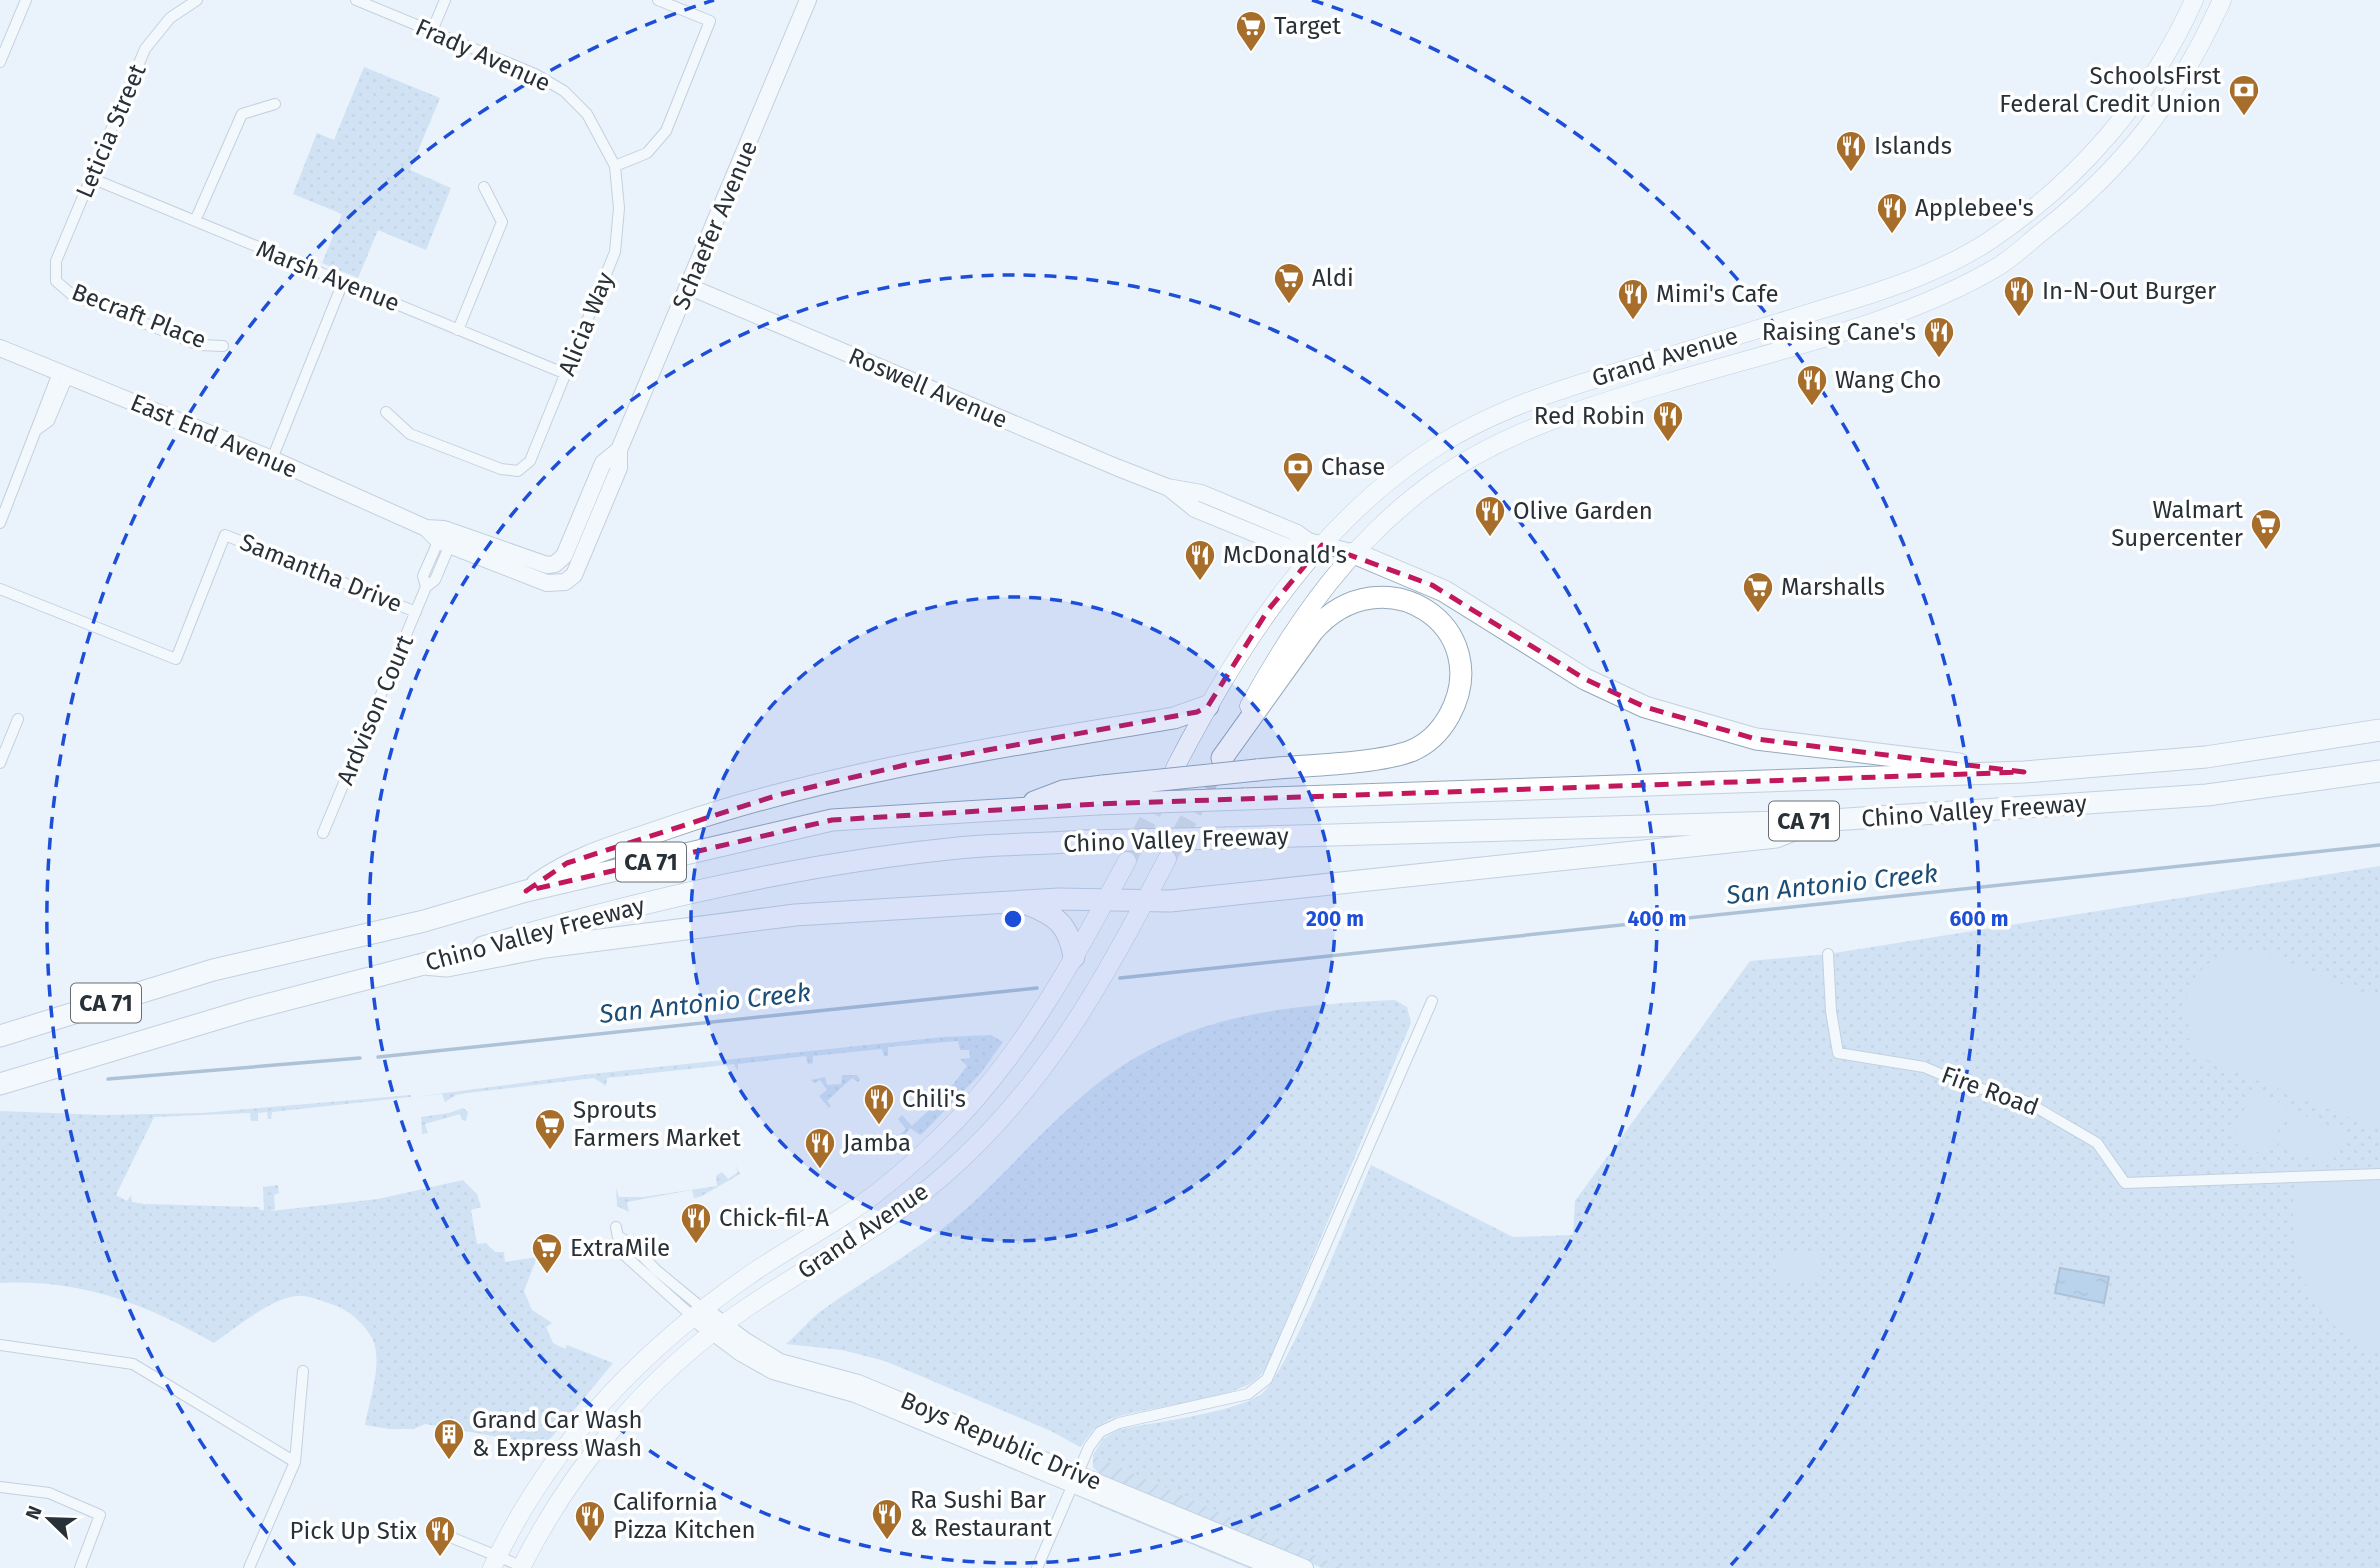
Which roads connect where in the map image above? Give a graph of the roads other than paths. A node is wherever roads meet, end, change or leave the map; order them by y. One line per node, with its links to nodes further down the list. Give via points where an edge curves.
1 (26, 0): 10 (street)
2 (197, 0): 13 (street, Leticia Street, via 170,18 145,50)
3 (356, 0): 9 (street, Frady Avenue)
4 (445, 0): 9 (street)
5 (658, 0): 12 (street, via 710,21 666,131 647,153)
6 (808, 0): 18 (main road, Schaefer Avenue)
7 (2194, 0): 29 (main road, Grand Avenue, via 2175,43 2136,104 2071,176 1988,242 1872,294 1574,385 1494,415 1422,456)
8 (2222, 0): 30 (main road, Grand Avenue, via 2197,56 2156,120 2087,196 2000,265 1878,319 1611,399 1513,438 1436,480)
9 (432, 31): 12 (street, Frady Avenue, via 564,91 587,114)
10 (0, 62)
11 (275, 104): 15 (street, via 242,114)
12 (615, 166): 23 (street, Alicia Way, via 620,208 615,252)
13 (91, 177): 15 (street, Marsh Avenue); 16 (street, Leticia Street, via 57,261)
14 (484, 187): 19 (street, via 502,222)
15 (195, 222): 17 (street, Marsh Avenue)
16 (56, 281): 20 (street, Becraft Place, via 71,293 199,345)
17 (343, 282): 19 (street, Marsh Avenue); 26 (street)
18 (690, 288): 25 (main road, Schaefer Avenue); 29 (main road, Roswell Avenue, via 1167,487 1195,509 1290,548)
19 (458, 330): 23 (street, Marsh Avenue)
20 (223, 346)
21 (0, 348): 22 (main road, East End Avenue)
22 (63, 374): 26 (main road, East End Avenue); 27 (street, via 40,417)
23 (566, 374): 24 (street, Alicia Way, via 530,461 518,471 500,469 410,434)
24 (386, 412)
25 (619, 450): 31 (main road, Schaefer Avenue, via 603,463 564,556); 32 (main road, Schaefer Avenue, via 619,468 574,575)
26 (272, 460): 28 (main road, East End Avenue)
27 (0, 523)
28 (447, 537): 31 (main road, East End Avenue); 32 (main road, East End Avenue); 34 (street, Ardvison Court, via 424,576 426,587)
29 (1315, 543): 30 (main road, Roswell Avenue); 35 (main road, Grand Avenue)
30 (1354, 553): 38 (main road, Grand Avenue, via 1298,623); 42 (highway, via 1444,591 1585,679 1645,707 1756,739)
31 (555, 564)
32 (556, 584)
33 (0, 589): 34 (street, Samantha Drive, via 176,659 226,535)
34 (416, 612): 45 (street, Ardvison Court)
35 (1208, 706): 40 (main road, Grand Avenue); 48 (highway, via 1174,718 959,754 778,795 567,863)
36 (18, 719): 39 (street)
37 (2380, 730): 42 (highway, Chino Valley Freeway / CA 71, via 2206,757)
38 (1220, 761): 43 (highway, bridge, via 1313,631 1345,605 1380,595 1410,601 1432,614 1448,632 1459,656 1460,687 1444,726 1428,742 1409,751)
39 (0, 763)
40 (1175, 768)
41 (2380, 771): 44 (highway, Chino Valley Freeway / CA 71, via 2207,795)
42 (2024, 772): 43 (highway, Chino Valley Freeway / CA 71, bridge, via 1244,799)
43 (1100, 795): 48 (highway, Chino Valley Freeway / CA 71, via 1021,808 832,820)
44 (1816, 821): 51 (highway, via 1776,837); 54 (highway, Chino Valley Freeway / CA 71, bridge, via 960,848 725,886 594,915)
45 (324, 833)
46 (1167, 859): 51 (main road, Grand Avenue)
47 (1126, 861): 49 (main road, Grand Avenue)
48 (526, 891): 56 (highway, Chino Valley Freeway / CA 71, via 424,921 213,970)
49 (1105, 900): 50 (highway); 51 (highway); 53 (main road, Grand Avenue)
50 (1022, 901): 53 (highway, via 1062,922); 54 (highway, via 795,915 545,947 447,967)
51 (1145, 901): 61 (main road, Grand Avenue, via 1083,1014 1022,1095 941,1178)
52 (1828, 954): 58 (street, Fire Road, via 1838,1052 1923,1067 2025,1101 2097,1143 2125,1183)
53 (1074, 957): 60 (main road, Grand Avenue, via 991,1083 915,1160 851,1211)
54 (424, 964): 57 (highway, Chino Valley Freeway / CA 71, via 247,1010)
55 (1432, 1002): 65 (street, via 1267,1378 1248,1394 1111,1426 1092,1441)
56 (0, 1036)
57 (0, 1084)
58 (2380, 1174)
59 (617, 1232): 60 (street)
60 (697, 1312): 61 (main road, Boys Republic Drive); 68 (main road, Grand Avenue, via 635,1367 594,1412 544,1479)
61 (719, 1328): 65 (main road, Boys Republic Drive, via 780,1362 859,1382); 69 (main road, Grand Avenue, via 664,1376 610,1433 556,1506)
62 (0, 1345): 64 (street, via 133,1364)
63 (303, 1371): 64 (street)
64 (295, 1462): 71 (street)
65 (1075, 1479): 72 (street); 73 (main road, Boys Republic Drive); 74 (main road, Boys Republic Drive)
66 (0, 1487): 70 (street, via 49,1493 100,1515)
67 (443, 1534): 68 (street)
68 (495, 1562): 69 (street)
69 (522, 1567)
70 (80, 1568)
71 (249, 1568)
72 (1037, 1568)
73 (1274, 1568)
74 (1305, 1568)

